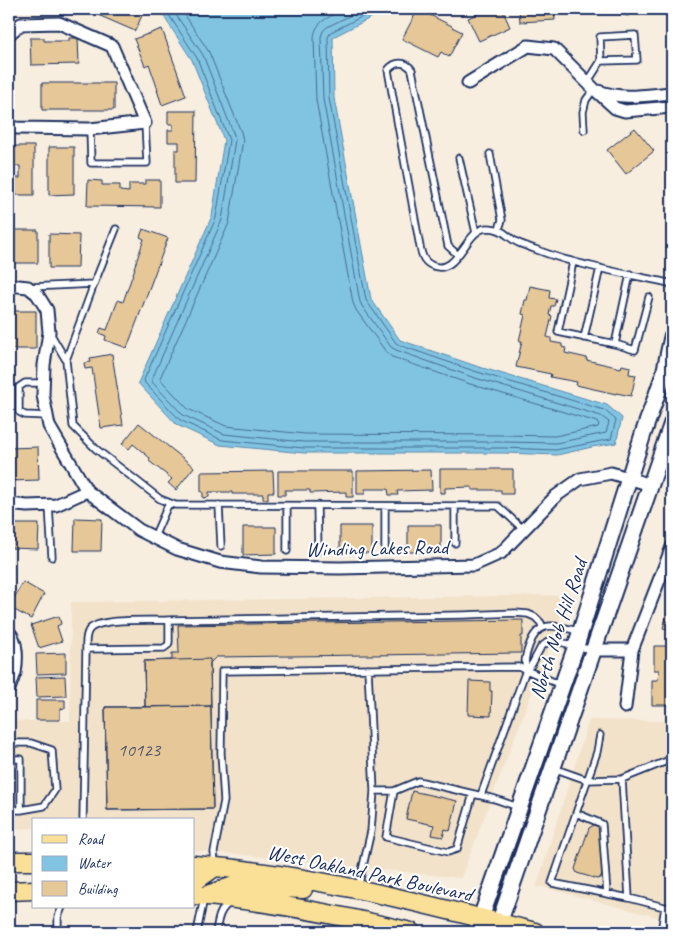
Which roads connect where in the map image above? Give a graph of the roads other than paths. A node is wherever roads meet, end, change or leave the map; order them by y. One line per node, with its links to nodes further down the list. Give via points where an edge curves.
1 (9, 34): 9 (street, via 21,24 59,23 112,46)
2 (601, 62): 2 (lane, via 600,37 636,35 637,60); 4 (lane)
3 (468, 83): 4 (street, via 528,46 554,48)
4 (590, 86): 6 (street, via 616,96); 8 (street, via 614,108); 12 (lane)
5 (669, 93): 6 (street)
6 (632, 96): 8 (street)
7 (672, 107): 8 (street)
8 (634, 111)
9 (145, 123): 11 (street); 11 (lane, via 147,163 91,163)
10 (9, 127): 11 (street)
11 (90, 129)
12 (584, 130)
13 (490, 154): 16 (lane, via 502,220)
14 (459, 158): 17 (lane)
15 (116, 229): 22 (lane)
16 (499, 229): 17 (lane, via 485,228); 19 (lane, via 516,242)
17 (476, 233): 18 (lane)
18 (458, 256): 18 (lane, via 448,246 412,70 402,63 393,64 388,70 422,258 428,264 441,267)
19 (573, 262): 20 (lane); 29 (lane, via 558,332)
20 (600, 268): 21 (lane); 29 (lane)
21 (630, 274): 24 (lane); 30 (lane)
22 (94, 284): 25 (lane); 31 (lane)
23 (9, 285): 25 (street)
24 (672, 286)
25 (28, 287): 27 (street, Winding Lakes Road, via 47,310)
26 (649, 297): 30 (lane, via 635,350)
27 (50, 332): 31 (lane); 32 (street, Winding Lakes Road)
28 (672, 337): 35 (main road, North Nob Hill Road, via 664,374)
29 (584, 338): 30 (lane)
30 (615, 344)
31 (66, 360): 38 (lane, via 73,426 96,449)
32 (43, 383): 33 (street, Winding Lakes Road); 33 (lane, via 25,383 19,387 19,412)
33 (47, 416): 37 (street, Winding Lakes Road, via 49,426)
34 (672, 423): 36 (main road, North Nob Hill Road)
35 (629, 477): 36 (street, Winding Lakes Road); 46 (street, Winding Lakes Road, via 611,473 580,479 556,496); 57 (main road, North Nob Hill Road)
36 (651, 485): 61 (main road, North Nob Hill Road)
37 (87, 491): 40 (street); 47 (street, Winding Lakes Road, via 139,530)
38 (169, 503): 41 (lane); 47 (lane)
39 (9, 504): 40 (street)
40 (49, 505): 54 (lane)
41 (219, 506): 42 (lane); 49 (lane)
42 (287, 506): 43 (lane); 52 (lane)
43 (318, 506): 44 (lane); 53 (lane)
44 (385, 506): 45 (lane); 51 (lane)
45 (455, 506): 46 (lane, via 498,506); 48 (lane)
46 (524, 530): 47 (street, Winding Lakes Road, via 501,554 474,565 340,568 260,567 220,562 177,549)
47 (154, 537)
48 (455, 544)
49 (221, 546)
50 (672, 547): 62 (street)
51 (385, 549)
52 (287, 551)
53 (318, 551)
54 (52, 557)
55 (169, 620): 56 (lane, via 516,613 535,617); 60 (lane, via 97,624 89,630); 60 (lane, via 169,642 164,648)
56 (542, 628): 57 (lane, via 550,626); 64 (lane, via 532,637 524,660)
57 (581, 631): 59 (main road, North Nob Hill Road)
58 (9, 632): 66 (street, via 15,642 16,657)
59 (576, 646): 61 (lane); 64 (lane, via 549,641 541,647); 65 (main road, North Nob Hill Road)
60 (86, 649): 83 (lane)
61 (593, 650): 62 (street); 72 (main road, North Nob Hill Road)
62 (632, 650): 67 (street)
63 (368, 669): 64 (lane, via 520,667); 75 (lane); 87 (lane, via 222,671 224,801 214,852)
64 (526, 670): 65 (lane); 78 (lane)
65 (563, 685): 79 (main road, North Nob Hill Road)
66 (9, 689)
67 (625, 707)
68 (600, 736): 74 (lane)
69 (9, 743): 81 (lane, via 31,743 52,750 55,790 44,806)
70 (9, 759): 81 (lane, via 21,759)
71 (672, 759): 73 (lane)
72 (553, 768): 74 (lane); 101 (main road, North Nob Hill Road)
73 (622, 779): 74 (lane); 95 (lane)
74 (587, 780): 82 (lane)
75 (374, 791): 76 (lane); 90 (lane, via 371,831)
76 (394, 791): 77 (lane, via 418,781); 77 (lane, via 386,837 448,852 457,849)
77 (473, 794): 78 (lane)
78 (481, 795): 79 (lane)
79 (520, 808): 100 (main road, North Nob Hill Road)
80 (9, 810): 81 (lane)
81 (20, 810)
82 (576, 813): 93 (lane, via 602,824); 93 (lane, via 552,883)
83 (83, 818)
84 (9, 861): 85 (main road)
85 (32, 861)
86 (195, 865): 87 (main road, West Oakland Park Boulevard)
87 (215, 867): 88 (main road); 89 (main road, West Oakland Park Boulevard)
88 (195, 879)
89 (327, 883): 90 (main road, West Oakland Park Boulevard); 94 (main road, via 314,889 234,886)
90 (358, 889): 100 (main road, West Oakland Park Boulevard, via 395,897)
91 (32, 890): 92 (main road)
92 (9, 891)
93 (607, 894): 95 (lane)
94 (199, 895): 96 (main road); 103 (lane)
95 (629, 898): 98 (lane)
96 (236, 899): 104 (lane, via 220,913); 105 (main road, via 332,914)
97 (62, 908): 102 (lane)
98 (665, 908): 99 (lane); 107 (lane)
99 (672, 909)
100 (479, 926): 101 (main road, West Oakland Park Boulevard)
101 (498, 928): 106 (main road, West Oakland Park Boulevard)
102 (58, 932)
103 (197, 932)
104 (216, 932)
105 (411, 932)
106 (535, 932)
107 (661, 932)

